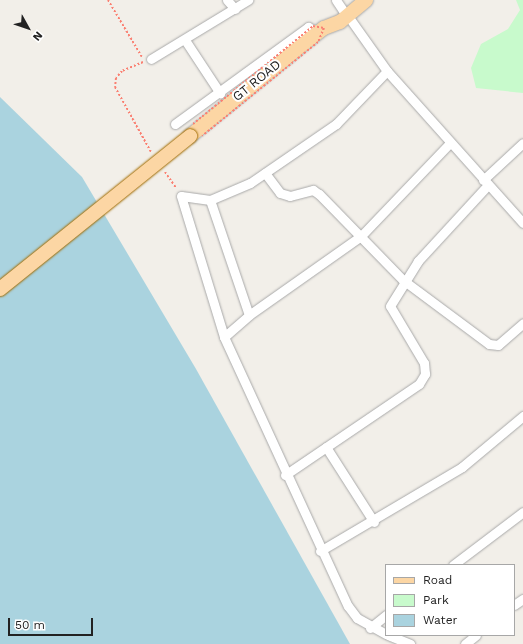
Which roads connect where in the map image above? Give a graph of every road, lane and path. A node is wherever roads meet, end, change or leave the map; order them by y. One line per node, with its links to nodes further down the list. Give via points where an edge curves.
1 (108, 0): 16 (path, via 128,38 146,62 122,70 116,78 115,87)
2 (227, 0): 7 (street)
3 (248, 0): 7 (street)
4 (354, 0): 6 (main road)
5 (366, 0): 6 (main road)
6 (342, 8): 8 (main road, GT ROAD); 11 (street)
7 (235, 9): 9 (street)
8 (322, 30): 12 (street, via 308,27); 25 (main road, GT ROAD, bridge)
9 (185, 40): 10 (street); 12 (street)
10 (151, 59)
11 (387, 71): 14 (street); 18 (street, via 336,124)
12 (220, 92): 13 (street)
13 (175, 124)
14 (450, 143): 19 (street); 23 (street)
15 (523, 143): 19 (street)
16 (156, 158)
17 (160, 164): 20 (path)
18 (265, 173): 21 (street); 23 (street, via 280,193 290,196 313,190)
19 (485, 182): 22 (street); 24 (street)
20 (181, 196): 21 (street); 28 (street)
21 (210, 200): 26 (street)
22 (523, 223)
23 (361, 236): 24 (street); 26 (street)
24 (403, 280): 27 (street, via 489,344 498,345); 30 (street, via 390,306 424,363 425,374 419,384)
25 (0, 289)
26 (249, 315): 28 (street)
27 (523, 323)
28 (224, 337): 31 (street)
29 (523, 416): 33 (street, via 462,467)
30 (326, 447): 31 (street); 33 (street)
31 (285, 475): 34 (street)
32 (523, 512): 35 (street)
33 (374, 522): 34 (street)
34 (320, 551): 37 (street, via 348,606)
35 (454, 564)
36 (385, 617): 37 (street)
37 (370, 628): 38 (street)
38 (385, 634)
39 (390, 636): 41 (street)
40 (475, 636): 42 (street)
41 (410, 644)
42 (465, 644)

